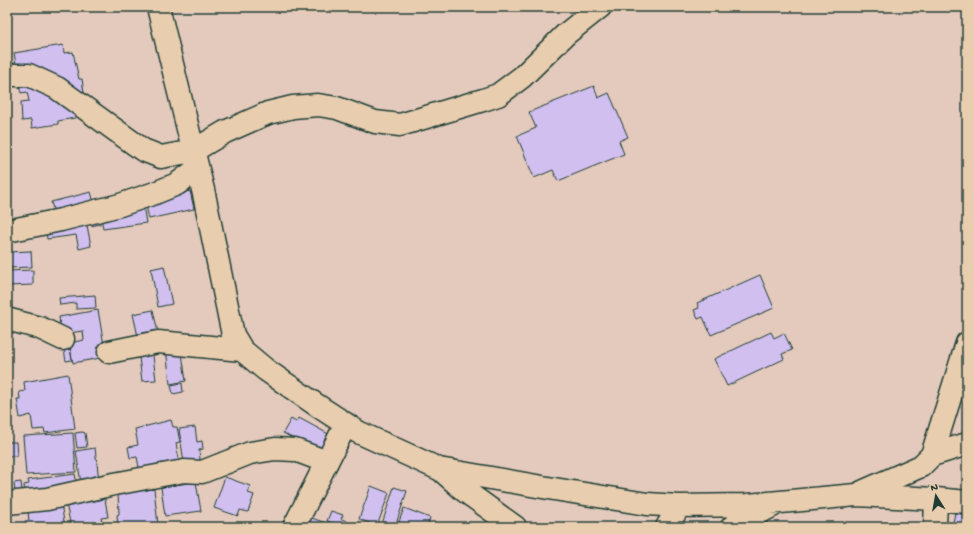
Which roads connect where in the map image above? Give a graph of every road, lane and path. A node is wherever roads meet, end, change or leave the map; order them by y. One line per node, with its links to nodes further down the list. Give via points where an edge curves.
1 (158, 7): 4 (street)
2 (600, 7): 4 (street, via 566,34 522,77 498,95 400,125 375,122 337,108 318,105 268,112 225,132)
3 (7, 75): 4 (street, via 28,75 57,88 143,150 161,157)
4 (195, 160): 5 (street, via 177,184 156,193 76,216); 9 (street, via 234,335)
5 (7, 231)
6 (7, 319): 7 (street, via 40,328)
7 (63, 339)
8 (967, 343): 13 (street)
9 (242, 350): 10 (street, via 158,342); 11 (street, via 266,370)
10 (110, 352)
11 (346, 424): 14 (street); 15 (street)
12 (967, 444): 13 (street)
13 (932, 455): 16 (street, via 921,466)
14 (327, 462): 20 (street, via 295,450 275,449 250,453 202,472 184,471 47,499); 22 (street)
15 (439, 468): 21 (street, via 562,491 647,504); 23 (street, via 469,495)
16 (903, 475): 17 (street); 18 (street)
17 (856, 495): 18 (street); 19 (street)
18 (950, 500): 26 (street)
19 (781, 501): 21 (street); 25 (street)
20 (7, 503)
21 (679, 506): 24 (street)
22 (294, 527)
23 (515, 527)
24 (667, 527)
25 (732, 527)
26 (935, 527)

